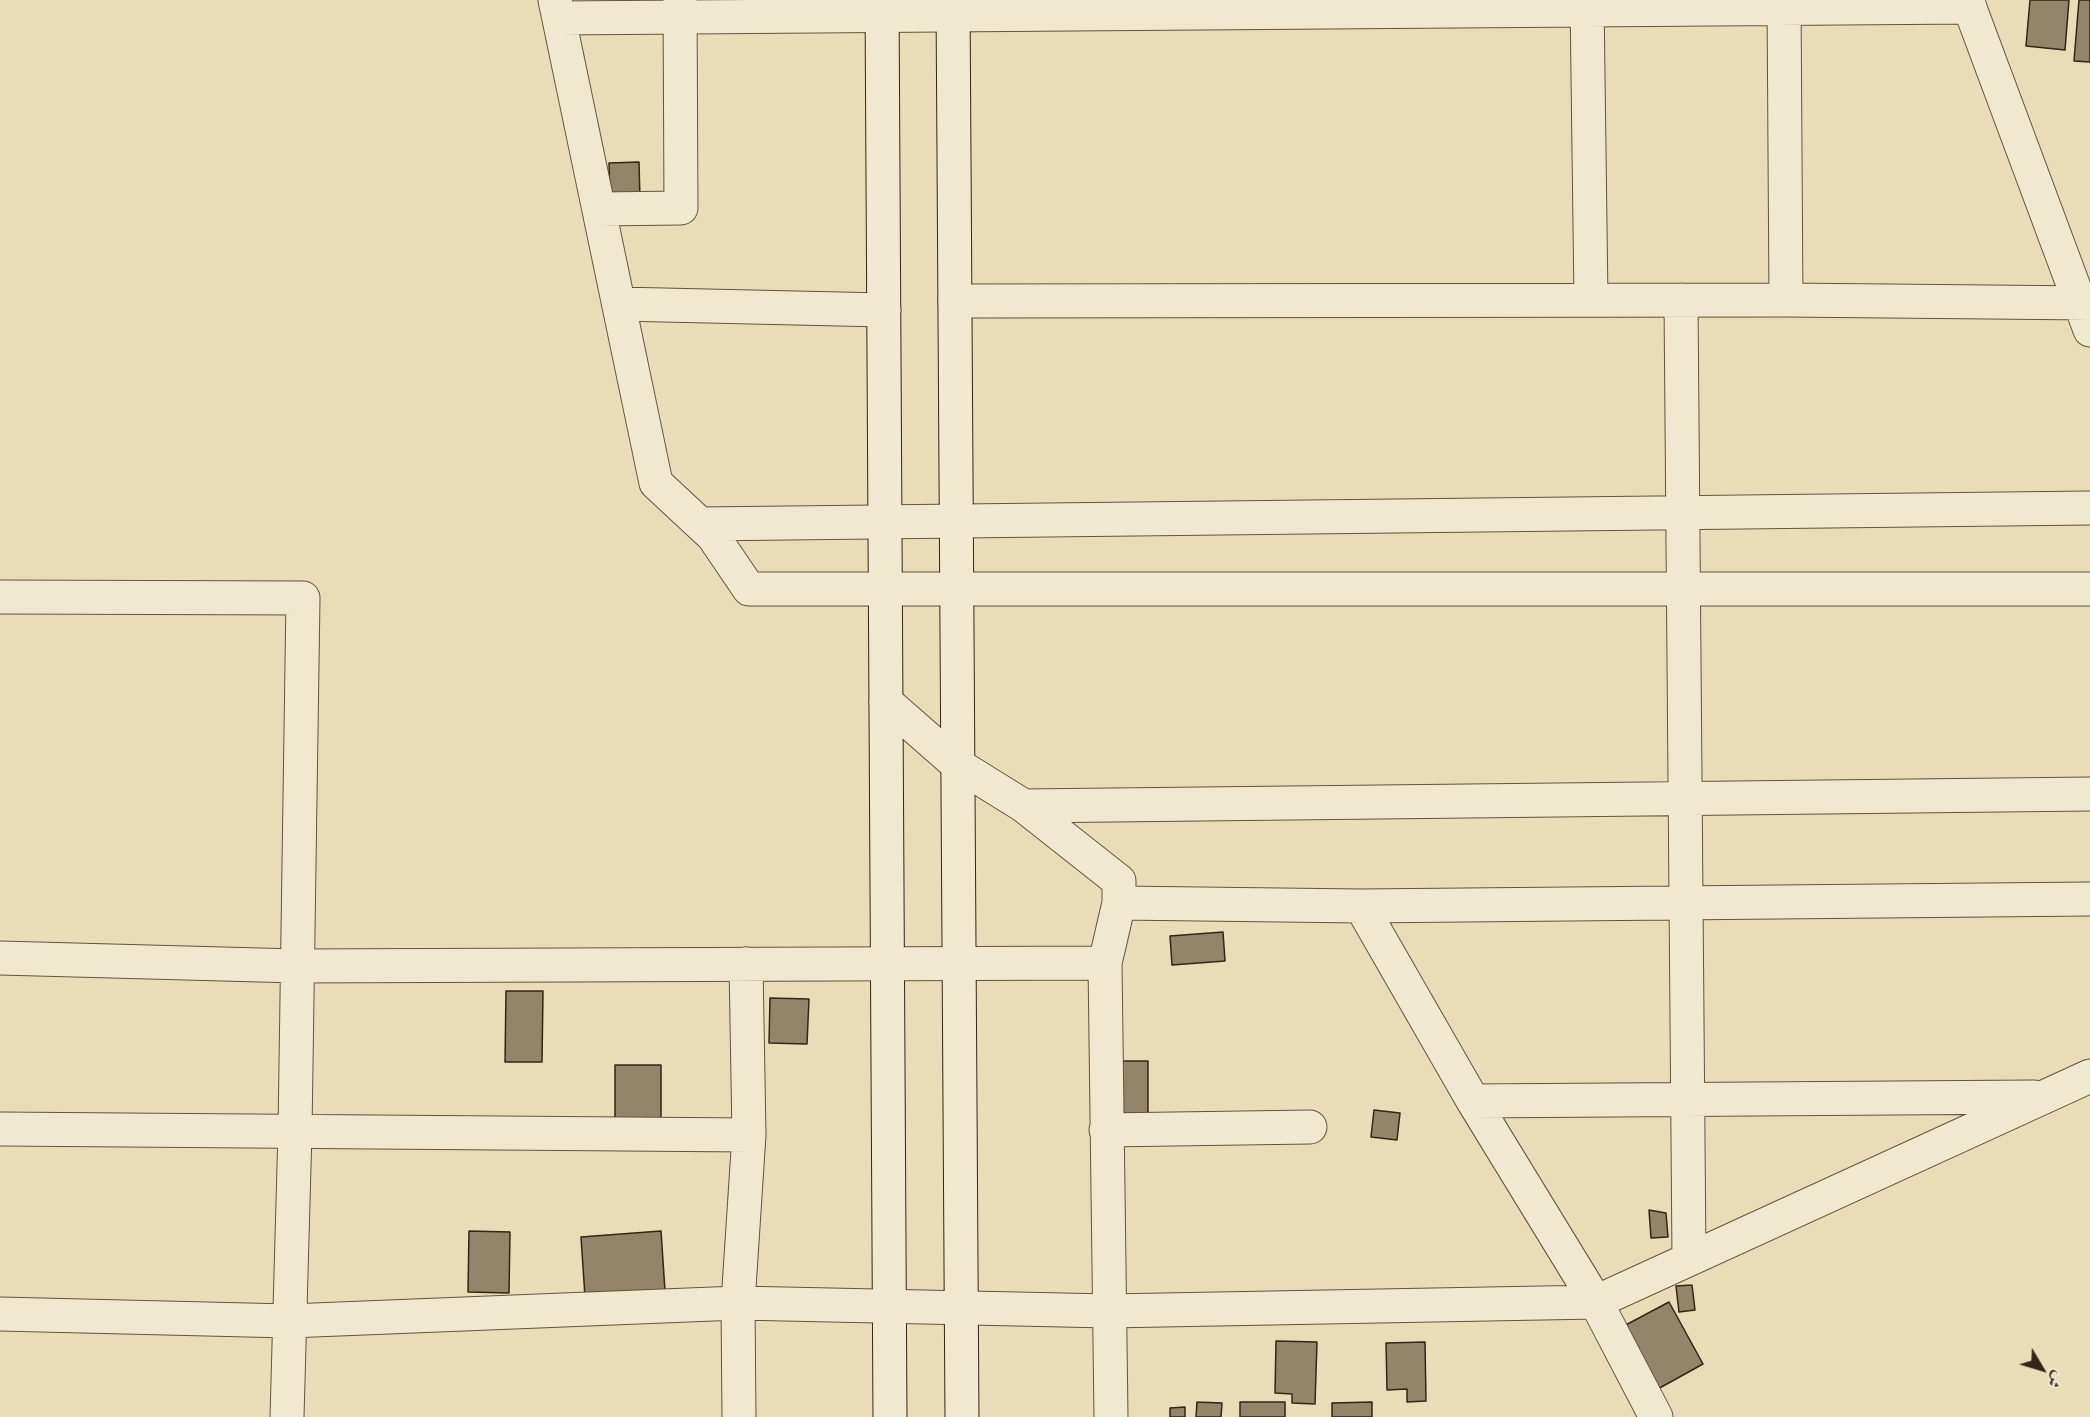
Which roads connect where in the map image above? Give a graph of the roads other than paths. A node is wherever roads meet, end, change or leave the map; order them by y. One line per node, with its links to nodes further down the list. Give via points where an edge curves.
1 (1969, 3): 2 (street); 17 (street)
2 (1784, 4): 3 (street); 13 (street)
3 (1587, 5): 4 (street); 11 (street)
4 (1386, 6): 5 (street)
5 (1178, 7): 7 (street)
6 (882, 8): 7 (street); 9 (street); 16 (street)
7 (953, 8): 14 (street)
8 (557, 9): 9 (street); 10 (street)
9 (680, 9): 10 (street, via 681,208)
10 (599, 209): 15 (street)
11 (1591, 300): 12 (street); 14 (street)
12 (1681, 300): 13 (street); 19 (street)
13 (1786, 300): 17 (street)
14 (955, 301): 20 (street)
15 (619, 304): 16 (street); 22 (street, via 656,483)
16 (884, 310): 21 (street)
17 (2087, 312)
18 (2090, 508): 19 (street)
19 (1683, 513): 20 (street); 24 (street)
20 (956, 521): 21 (street); 26 (street)
21 (885, 522): 22 (street); 23 (street)
22 (701, 524): 23 (street, via 749,589)
23 (886, 589): 26 (street); 28 (street)
24 (1684, 589): 25 (street); 26 (street); 31 (street)
25 (2090, 589)
26 (957, 590): 29 (street)
27 (0, 597): 42 (street, via 303,598)
28 (886, 702): 29 (street); 40 (street)
29 (958, 765): 32 (street); 41 (street)
30 (2090, 794): 31 (street)
31 (1685, 798): 32 (street); 35 (street)
32 (1024, 806): 34 (street, via 1119,881)
33 (2090, 899): 35 (street)
34 (1119, 903): 36 (street); 38 (street)
35 (1686, 903): 36 (street); 45 (street)
36 (1361, 906): 46 (street)
37 (0, 958): 42 (street)
38 (1105, 963): 41 (street); 49 (street)
39 (746, 964): 40 (street); 42 (street); 51 (street)
40 (888, 964): 41 (street); 55 (street)
41 (959, 964): 56 (street)
42 (297, 966): 50 (street)
43 (2090, 1076): 44 (street)
44 (2045, 1096): 45 (street); 52 (street)
45 (1688, 1099): 46 (street); 52 (street)
46 (1473, 1101): 53 (street)
47 (1310, 1127): 49 (street)
48 (0, 1129): 50 (street)
49 (1106, 1130): 57 (street)
50 (295, 1131): 51 (street); 59 (street)
51 (749, 1135): 54 (street)
52 (1689, 1258): 53 (street)
53 (1596, 1302): 57 (street); 65 (street)
54 (738, 1303): 55 (street); 59 (street); 61 (street)
55 (889, 1306): 56 (street); 62 (street)
56 (961, 1308): 57 (street); 63 (street)
57 (1109, 1311): 64 (street)
58 (0, 1314): 59 (street)
59 (289, 1321): 60 (street)
60 (287, 1417)
61 (739, 1417)
62 (890, 1417)
63 (962, 1417)
64 (1111, 1417)
65 (1656, 1417)

